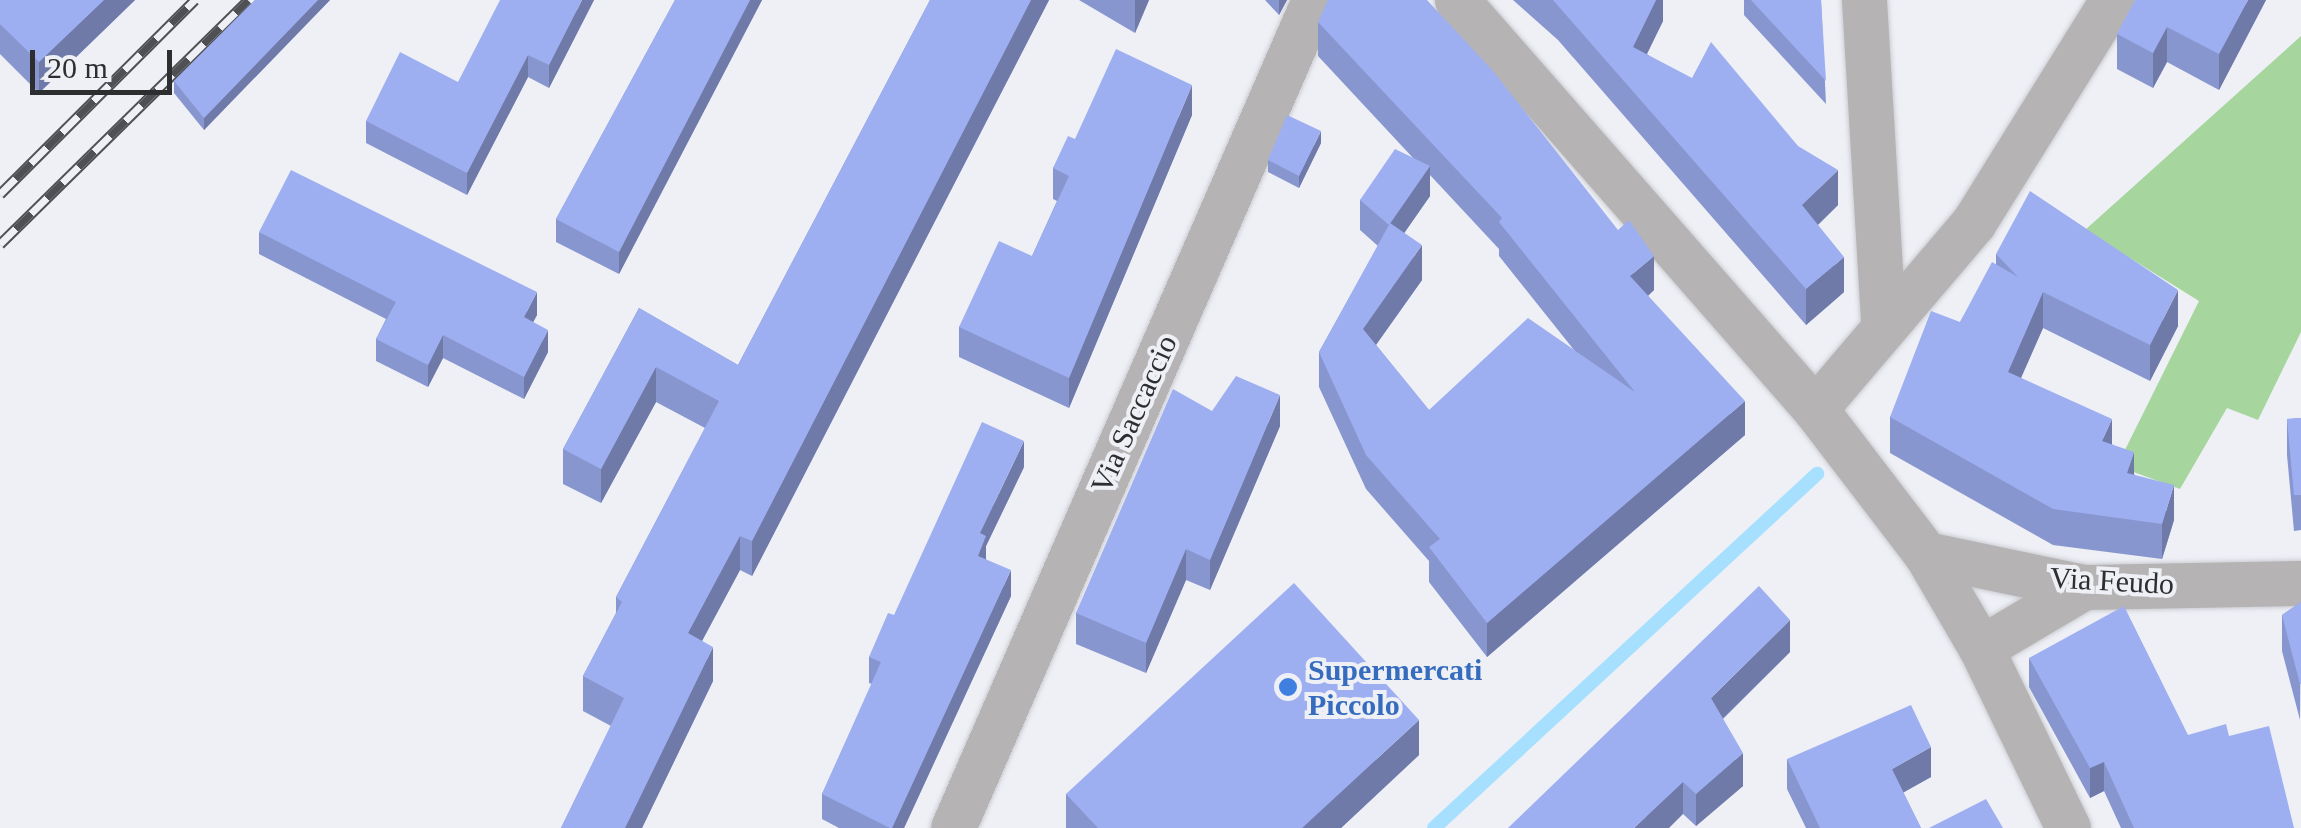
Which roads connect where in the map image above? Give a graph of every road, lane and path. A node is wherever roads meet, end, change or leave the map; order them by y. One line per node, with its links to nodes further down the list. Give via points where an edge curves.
1 (1314, 0): 11 (street, Via Saccaccio)
2 (1457, 0): 6 (street)
3 (1864, 0): 5 (street)
4 (2112, 0): 5 (street, via 1974,222)
5 (1884, 322): 6 (street)
6 (1814, 409): 7 (street)
7 (1926, 554): 9 (street, Via Feudo); 10 (street)
8 (2301, 582): 9 (street, Via Feudo)
9 (2084, 586): 10 (street)
10 (1981, 648): 12 (street)
11 (953, 828)
12 (2068, 828)

